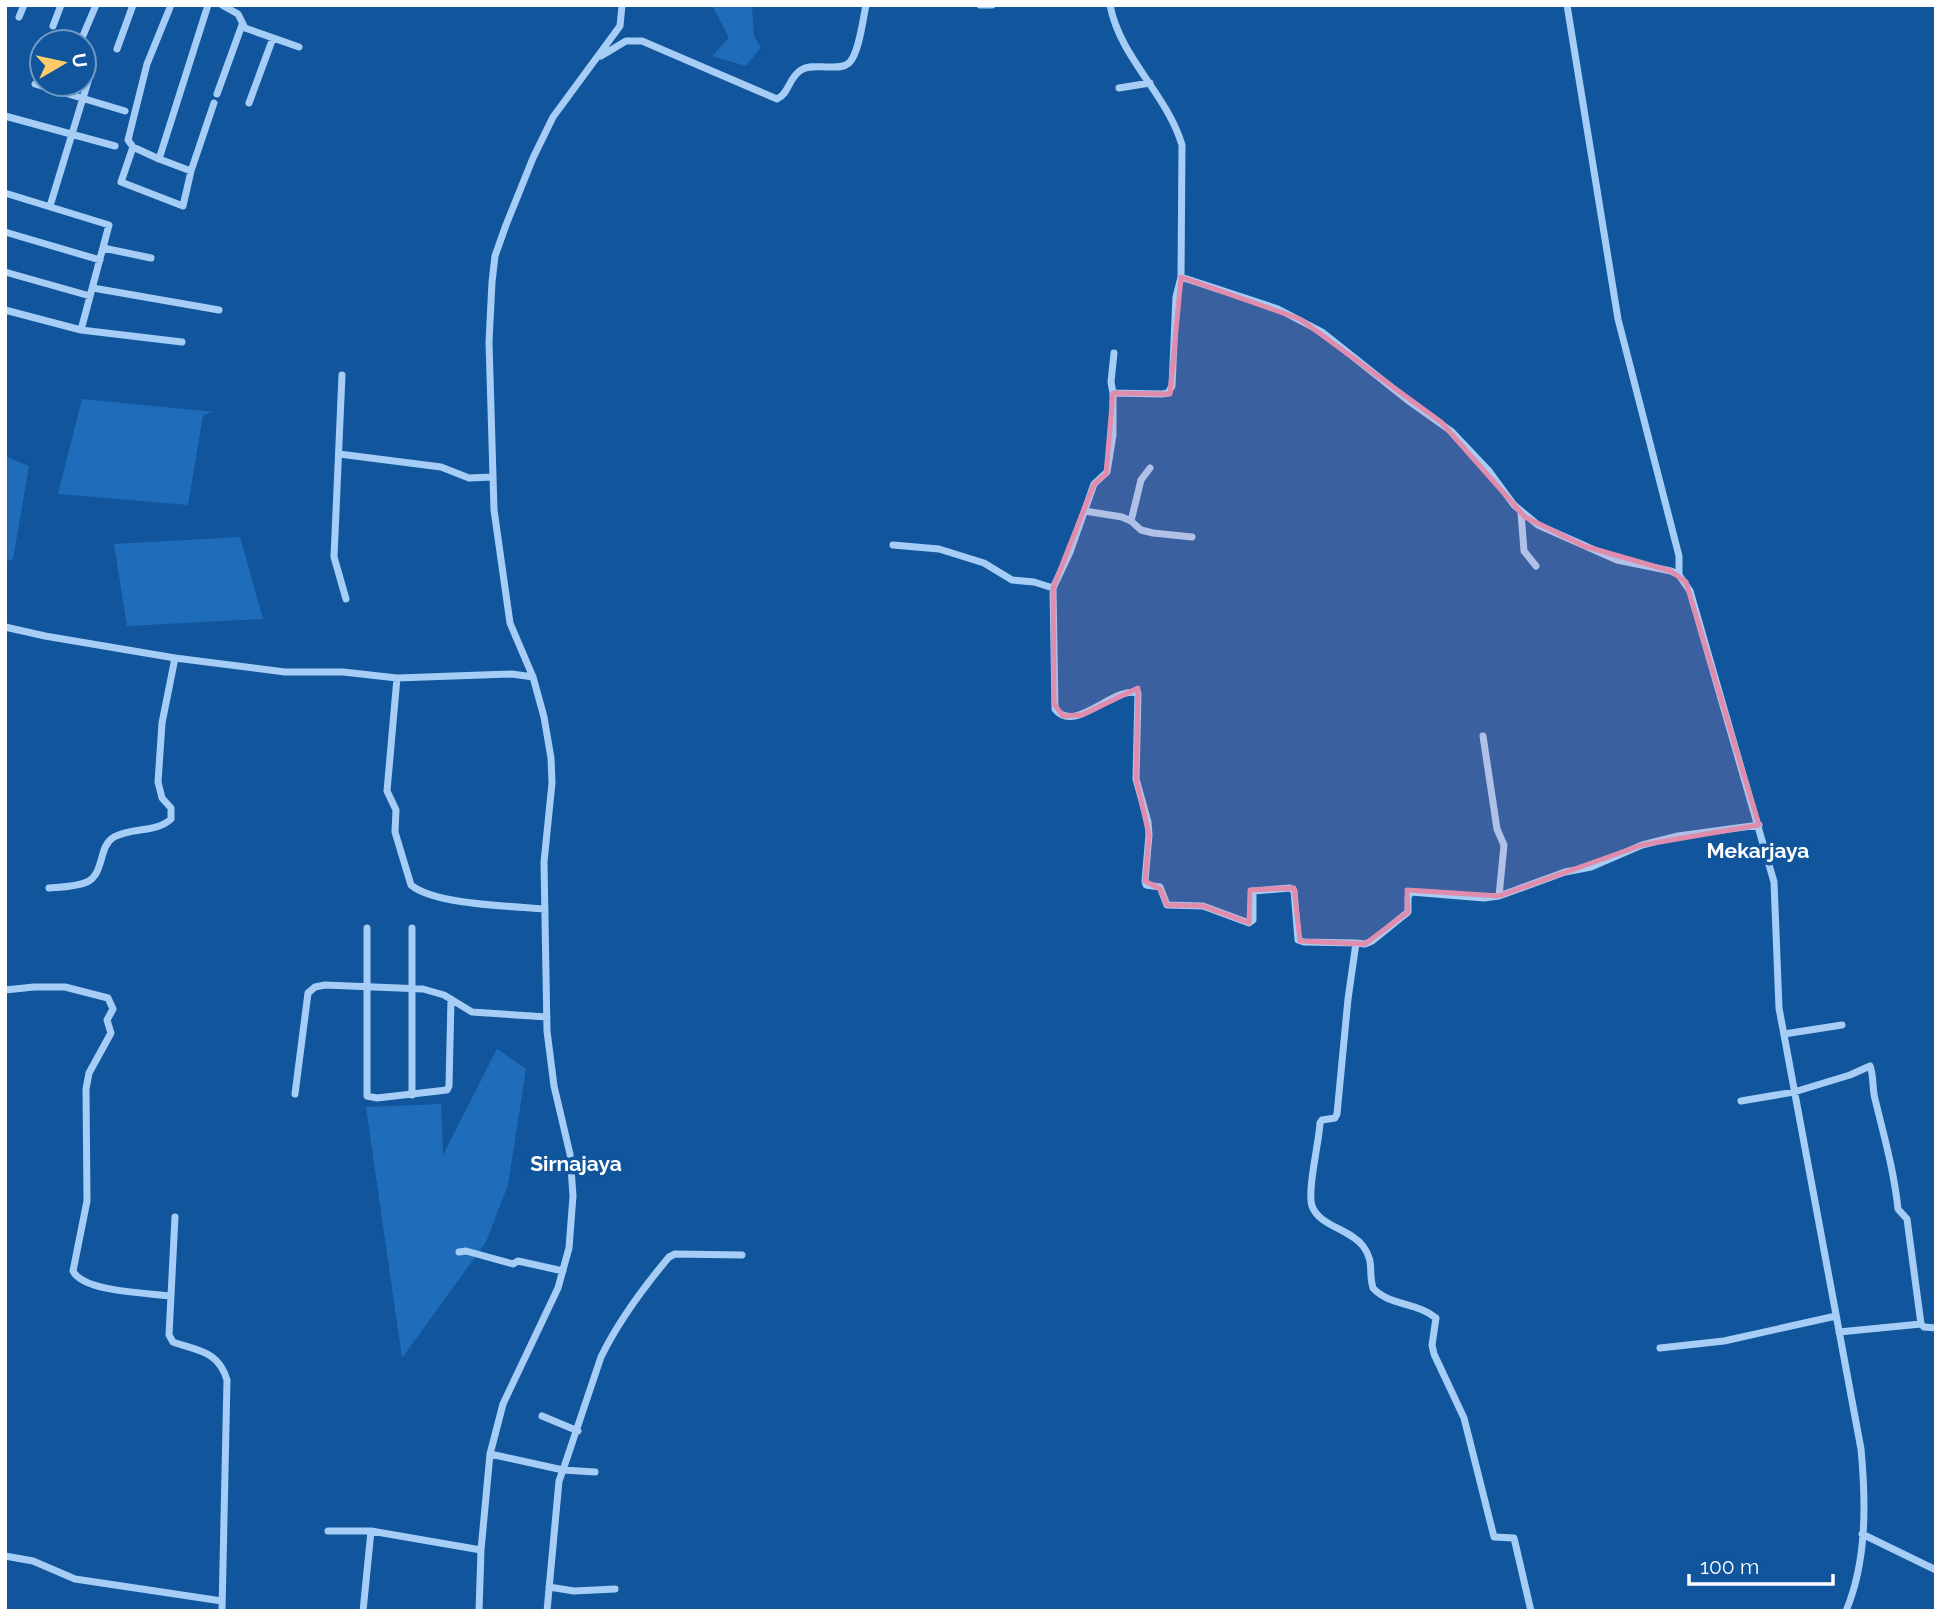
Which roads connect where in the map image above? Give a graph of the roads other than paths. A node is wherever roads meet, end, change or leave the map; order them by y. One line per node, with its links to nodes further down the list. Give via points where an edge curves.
1 (24, 5): 16 (street)
2 (61, 5): 18 (street)
3 (96, 5): 19 (street)
4 (133, 5): 22 (street)
5 (171, 5): 34 (street, via 148,64 128,140)
6 (208, 5): 35 (street)
7 (222, 5): 15 (street)
8 (241, 5): 15 (street)
9 (622, 5): 23 (street, via 620,26)
10 (866, 5): 23 (street, via 848,64 803,69 777,99 634,39)
11 (980, 5): 12 (street)
12 (992, 5)
13 (1110, 5): 24 (street, via 1115,25)
14 (1567, 5): 62 (street, via 1618,319 1679,556)
15 (238, 14): 17 (street)
16 (19, 17)
17 (242, 24): 20 (street); 26 (street)
18 (53, 26)
19 (86, 28)
20 (273, 38): 21 (street); 29 (street)
21 (299, 47)
22 (117, 50)
23 (597, 58): 55 (street, via 553,117 495,256 489,342)
24 (1150, 83): 25 (street); 44 (street, via 1182,145)
25 (1119, 88)
26 (217, 94)
27 (82, 98): 30 (street); 32 (street)
28 (214, 103): 36 (street)
29 (249, 103)
30 (125, 111)
31 (5, 116): 32 (street)
32 (71, 134): 33 (street); 38 (street)
33 (115, 146)
34 (133, 147): 35 (street); 36 (street, via 121,182 183,206)
35 (159, 159): 36 (street)
36 (191, 171)
37 (5, 194): 38 (street)
38 (50, 206): 40 (street, via 109,225)
39 (5, 232): 42 (street)
40 (103, 248): 41 (street); 42 (street)
41 (151, 258)
42 (100, 260): 45 (street)
43 (5, 272): 45 (street)
44 (1181, 277): 52 (street, via 1168,393); 57 (street, via 1278,309 1322,332 1451,431)
45 (92, 292): 47 (street); 48 (street)
46 (5, 310): 48 (street)
47 (219, 310)
48 (82, 330): 49 (street)
49 (182, 342)
50 (1114, 353): 52 (street)
51 (342, 375): 53 (street)
52 (1113, 393): 56 (street, via 1107,472 1094,484)
53 (339, 454): 55 (street, via 441,467 469,478); 64 (street, via 334,557)
54 (1150, 468): 58 (street, via 1141,480)
55 (492, 477): 67 (street, via 505,599)
56 (1086, 511): 58 (street); 63 (street)
57 (1520, 512): 61 (street, via 1524,551); 62 (street, via 1552,533 1617,560)
58 (1131, 521): 59 (street, via 1141,530)
59 (1192, 537)
60 (893, 545): 63 (street, via 939,550 984,563 1012,580)
61 (1536, 566)
62 (1679, 575): 70 (street, via 1690,591)
63 (1053, 588): 76 (street, via 1054,704 1059,714 1082,715 1128,692 1138,693 1136,779 1148,822 1146,885 1160,887 1167,905 1203,906 1249,923 1253,920 1253,891 1292,889 1300,942)
64 (346, 599)
65 (5, 626): 66 (street)
66 (176, 657): 68 (street, via 285,672); 71 (street, via 162,723 158,782 162,798 171,808 171,819 109,841 86,883)
67 (533, 677): 68 (street); 73 (street, via 552,770)
68 (397, 678): 73 (street, via 387,791 396,810 395,832 411,885 424,893 470,902)
69 (1483, 736): 72 (street, via 1497,829 1504,845)
70 (1759, 825): 72 (street, via 1654,841); 83 (street, via 1775,895 1776,972)
71 (49, 888)
72 (1499, 896): 76 (street, via 1411,891 1408,912 1372,942)
73 (545, 909): 81 (street)
74 (367, 928): 77 (street)
75 (412, 928): 78 (street)
76 (1356, 943): 116 (street, via 1337,1114 1320,1123 1311,1202 1317,1215 1354,1236 1365,1248 1372,1264 1373,1288 1381,1297 1436,1318 1434,1354 1464,1418 1494,1537 1514,1538)
77 (368, 987): 78 (street); 85 (street, via 325,985 308,993); 86 (street, via 367,1096)
78 (413, 989): 80 (street, via 436,991); 86 (street)
79 (5, 990): 92 (street, via 65,987 111,1002 107,1020 111,1032 89,1073 86,1089 88,1200 73,1271 76,1277 103,1288)
80 (451, 999): 81 (street, via 472,1012); 86 (street, via 449,1086)
81 (547, 1017): 91 (street, via 550,1063 570,1154 573,1196)
82 (1842, 1025): 83 (street)
83 (1784, 1034): 84 (street)
84 (1794, 1092): 87 (street); 93 (street); 94 (street, via 1871,1068 1898,1209 1908,1219)
85 (295, 1094)
86 (412, 1095)
87 (1741, 1101)
88 (175, 1217): 92 (street)
89 (459, 1252): 91 (street)
90 (742, 1255): 99 (street, via 669,1257 609,1340)
91 (563, 1271): 100 (street, via 503,1404)
92 (171, 1296): 111 (street, via 170,1339 213,1356 227,1380)
93 (1836, 1316): 96 (street); 97 (street, via 1724,1341)
94 (1921, 1324): 95 (street); 96 (street)
95 (1936, 1328)
96 (1839, 1332): 105 (street, via 1861,1449)
97 (1660, 1348)
98 (542, 1416): 99 (street)
99 (578, 1431): 101 (street)
100 (490, 1454): 101 (street); 106 (street)
101 (563, 1470): 102 (street); 109 (street, via 556,1494)
102 (595, 1472)
103 (328, 1531): 104 (street)
104 (371, 1531): 106 (street); 113 (street)
105 (1863, 1534): 108 (street); 117 (street)
106 (481, 1550): 114 (street)
107 (5, 1556): 111 (street, via 33,1561 75,1579)
108 (1936, 1570)
109 (549, 1587): 110 (street); 115 (street)
110 (615, 1589)
111 (222, 1601): 112 (street)
112 (222, 1611)
113 (363, 1611)
114 (479, 1611)
115 (547, 1611)
116 (1531, 1611)
117 (1846, 1611)

